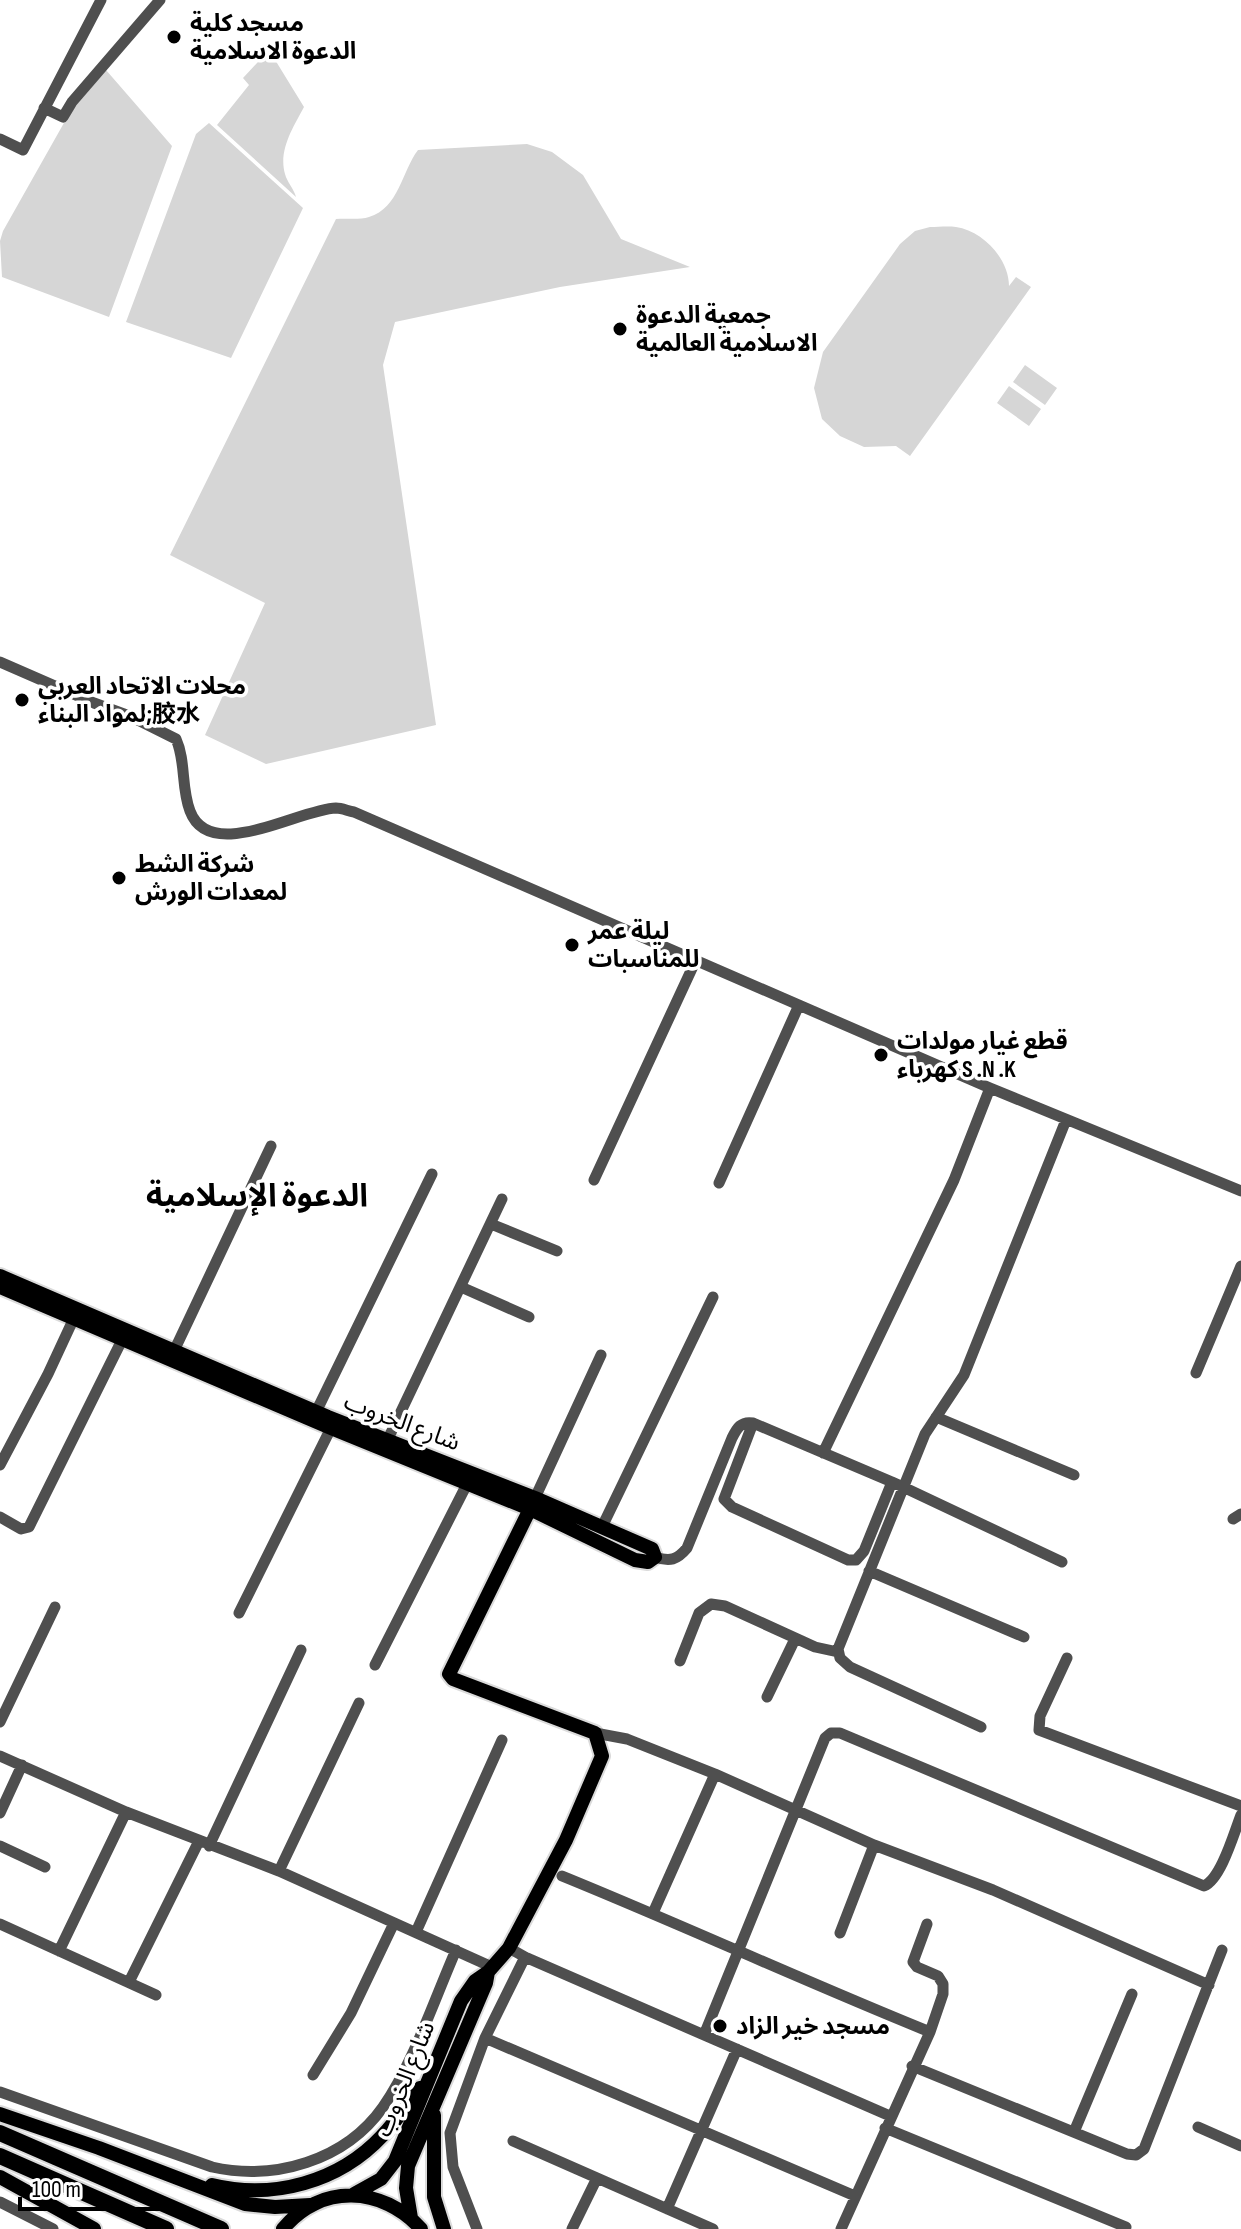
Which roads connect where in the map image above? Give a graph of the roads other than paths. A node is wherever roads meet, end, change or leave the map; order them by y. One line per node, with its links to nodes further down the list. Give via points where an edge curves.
1 (101, 0): 3 (street)
2 (160, 0): 3 (street, via 63,117)
3 (44, 108): 4 (street, via 23,150)
4 (0, 139)
5 (0, 662): 6 (street, via 176,739 190,812 203,828 233,834 339,808)
6 (695, 962): 7 (street); 12 (street)
7 (799, 1005): 8 (street); 13 (street)
8 (990, 1088): 9 (street); 34 (street, via 954,1180)
9 (1066, 1120): 14 (street); 30 (street, via 964,1375)
10 (271, 1146): 26 (street)
11 (432, 1174): 29 (street)
12 (594, 1180)
13 (719, 1183)
14 (1241, 1191)
15 (502, 1199): 16 (street)
16 (491, 1224): 17 (street); 21 (street)
17 (557, 1251)
18 (1241, 1266): 28 (street)
19 (0, 1276): 25 (main road, شارع الخروب)
20 (0, 1287): 24 (main road, شارع الخروب)
21 (461, 1287): 23 (street); 33 (street)
22 (713, 1297): 41 (street)
23 (529, 1317)
24 (74, 1318): 25 (main road, شارع الخروب); 35 (street)
25 (125, 1335): 26 (main road, شارع الخروب); 32 (main road, شارع الخروب); 40 (street, via 29,1527 21,1529)
26 (174, 1351): 29 (main road, شارع الخروب)
27 (601, 1355): 39 (street)
28 (1196, 1373)
29 (316, 1412): 33 (main road, شارع الخروب)
30 (936, 1417): 36 (street); 38 (street)
31 (753, 1423): 34 (street); 38 (street, via 726,1503 848,1560 864,1551); 42 (street, via 739,1426 732,1438 687,1548 671,1561)
32 (331, 1428): 37 (main road, شارع الخروب); 46 (street)
33 (387, 1441): 39 (main road, شارع الخروب)
34 (823, 1453): 38 (street)
35 (0, 1465)
36 (1074, 1475)
37 (467, 1484): 39 (main road, شارع الخروب); 53 (street)
38 (897, 1485): 43 (street); 44 (street)
39 (532, 1504): 41 (main road, شارع الخروب); 42 (main road, شارع الخروب, via 635,1560); 58 (main road, via 449,1674)
40 (0, 1517)
41 (602, 1527): 42 (main road, شارع الخروب, via 647,1545)
42 (655, 1557)
43 (1062, 1562)
44 (869, 1571): 47 (street); 50 (street)
45 (55, 1607): 56 (street)
46 (239, 1613)
47 (1024, 1637)
48 (795, 1639): 50 (street); 52 (street, via 711,1604 699,1613); 54 (street)
49 (301, 1650): 68 (street)
50 (838, 1652): 57 (street, via 850,1667)
51 (1067, 1658): 63 (street, via 1040,1716 1039,1730)
52 (680, 1661)
53 (375, 1665)
54 (767, 1697)
55 (359, 1703): 72 (street)
56 (0, 1722)
57 (981, 1727)
58 (595, 1733): 62 (street, via 627,1739); 80 (main road, شارع الخروب, via 602,1756 589,1790)
59 (502, 1740): 78 (street)
60 (0, 1756): 61 (street)
61 (22, 1765): 65 (street); 66 (street)
62 (715, 1774): 64 (street); 74 (street)
63 (1241, 1806)
64 (794, 1809): 67 (street, via 825,1738 835,1732 1204,1886 1217,1875); 69 (street); 84 (street)
65 (126, 1812): 68 (street); 83 (street)
66 (0, 1813)
67 (1241, 1815)
68 (204, 1844): 72 (street); 87 (street)
69 (874, 1845): 79 (street); 88 (street, via 993,1890)
70 (0, 1846): 71 (street)
71 (45, 1867)
72 (279, 1871): 75 (street)
73 (562, 1876): 74 (street)
74 (653, 1913): 84 (street)
75 (394, 1923): 78 (street); 96 (street, via 351,2013)
76 (0, 1924): 83 (street)
77 (927, 1924): 91 (street, via 913,1962 938,1976 944,1989)
78 (416, 1932): 81 (street)
79 (840, 1933)
80 (509, 1948): 85 (street); 86 (main road, شارع الخروب)
81 (456, 1950): 86 (street); 98 (street, via 382,2109 346,2143 302,2164 265,2172 212,2167)
82 (1222, 1950): 88 (street)
83 (59, 1951): 87 (street)
84 (736, 1952): 91 (street); 92 (street)
85 (525, 1957): 92 (street); 93 (street)
86 (490, 1970): 97 (main road, شارع الخروب, via 465,1993); 99 (main road, شارع الخروب)
87 (129, 1982): 90 (street)
88 (1209, 1985): 104 (street, via 1141,2153 1127,2154)
89 (1132, 1994): 104 (street)
90 (156, 1995)
91 (930, 2032): 95 (street)
92 (704, 2035): 94 (street)
93 (485, 2038): 103 (street); 125 (street, via 450,2133 453,2167)
94 (737, 2049): 101 (street); 103 (street)
95 (912, 2066): 101 (street); 104 (street)
96 (313, 2075)
97 (429, 2079): 109 (main road, via 372,2147 309,2182 237,2190); 112 (main road, شارع الخروب, via 390,2168)
98 (0, 2092)
99 (434, 2103): 117 (main road, شارع الخروب, via 406,2174); 124 (main road, via 433,2187)
100 (0, 2114): 109 (main road)
101 (888, 2122): 113 (street); 118 (street)
102 (1198, 2127): 107 (street)
103 (702, 2130): 113 (street); 116 (street)
104 (1074, 2132)
105 (0, 2133): 122 (highway)
106 (513, 2141): 111 (street)
107 (1241, 2146)
108 (0, 2156): 121 (highway)
109 (163, 2172): 115 (main road, via 245,2204)
110 (0, 2177): 120 (main road)
111 (597, 2178): 116 (street); 126 (street)
112 (354, 2194): 115 (main road); 117 (main road, via 385,2201)
113 (855, 2196): 128 (street)
114 (0, 2202): 119 (street)
115 (310, 2205): 123 (main road)
116 (667, 2209): 127 (street)
117 (416, 2224)
118 (1126, 2227)
119 (53, 2229)
120 (94, 2229)
121 (166, 2229)
122 (221, 2229)
123 (283, 2229)
124 (444, 2229)
125 (477, 2229)
126 (572, 2229)
127 (713, 2229)
128 (841, 2229)

